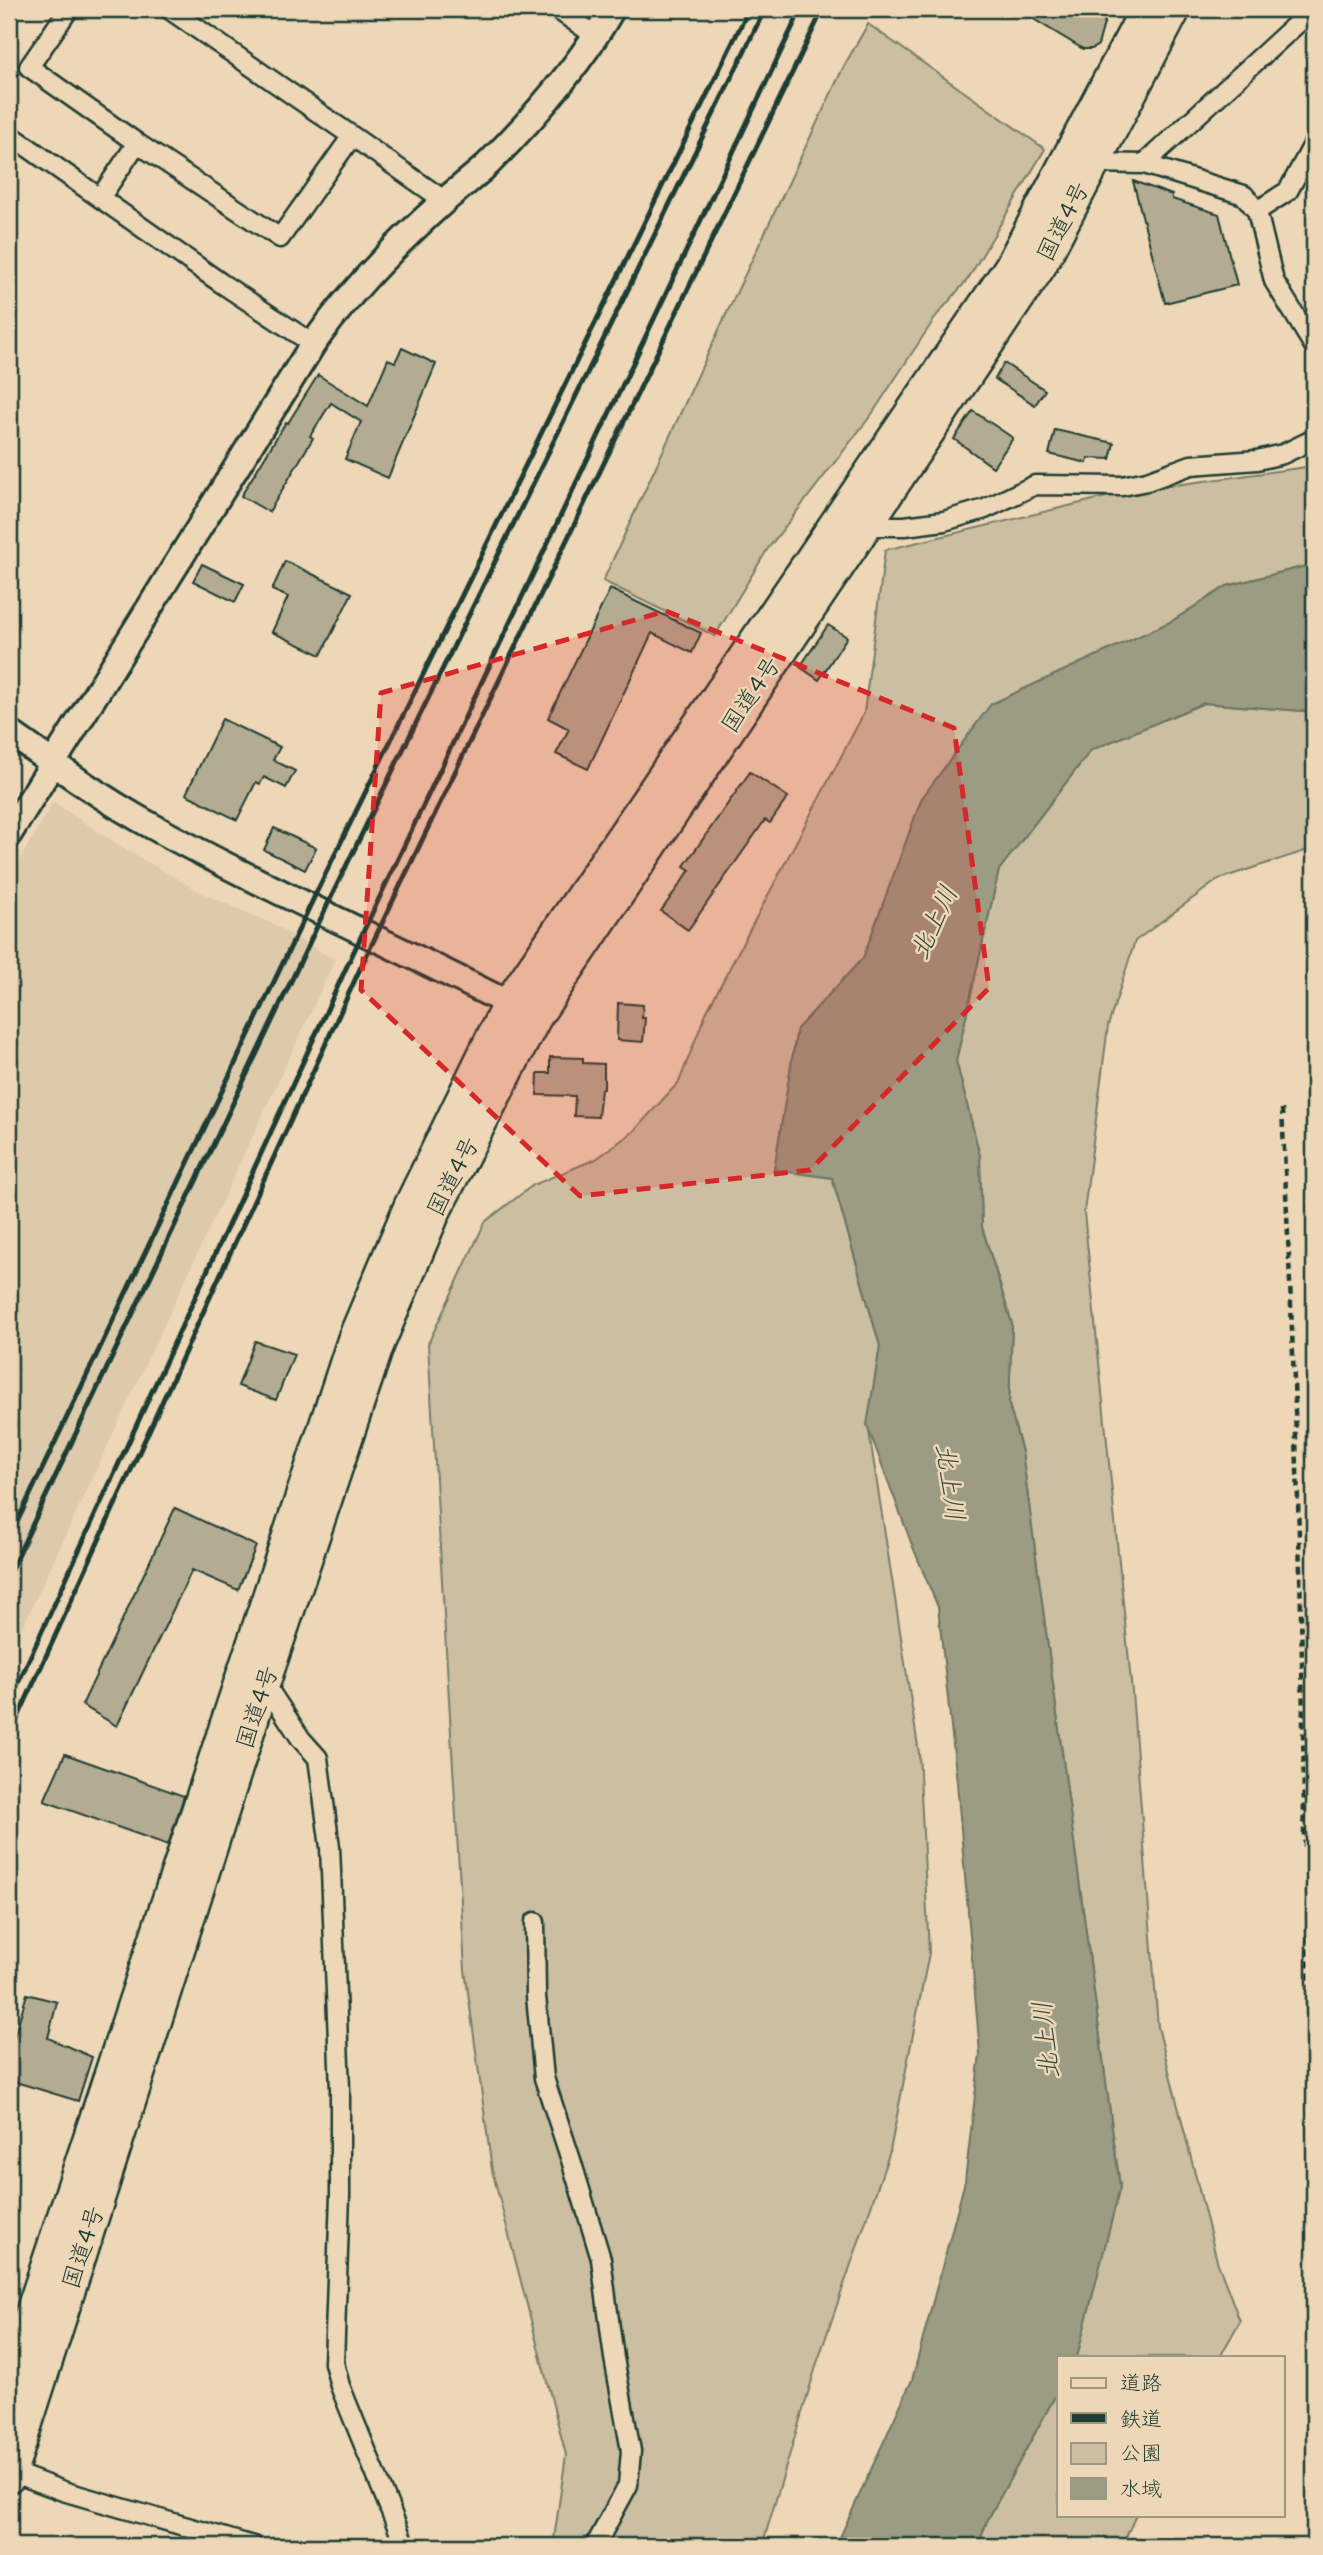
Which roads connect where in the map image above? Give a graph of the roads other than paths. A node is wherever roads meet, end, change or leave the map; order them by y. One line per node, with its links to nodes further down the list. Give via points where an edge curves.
1 (69, 9): 11 (street, via 29,67)
2 (169, 9): 10 (street)
3 (557, 9): 8 (street)
4 (612, 9): 8 (street)
5 (1147, 9): 13 (highway, 国道4号)
6 (1174, 9): 13 (highway, 国道4号)
7 (1313, 9): 14 (street)
8 (596, 36): 16 (street, via 488,164)
9 (9, 134): 15 (street)
10 (352, 136): 11 (street, via 281,238); 16 (street)
11 (137, 143): 15 (street)
12 (1314, 143): 17 (street, via 1288,191)
13 (1079, 161): 14 (street); 21 (highway, 国道4号)
14 (1144, 164): 17 (street, via 1244,195)
15 (100, 198): 18 (street)
16 (445, 201): 18 (street, via 368,276)
17 (1257, 211): 19 (street, via 1274,281)
18 (313, 344): 23 (street)
19 (1314, 346)
20 (1314, 439): 21 (street, via 1283,454 1191,465 1122,486 1035,485 985,509 944,521)
21 (848, 527): 25 (highway, 国道4号)
22 (9, 732): 23 (street)
23 (53, 763): 24 (street); 25 (street, via 139,819 205,854)
24 (9, 834)
25 (522, 1010): 26 (highway, 国道4号, via 411,1205 355,1337)
26 (256, 1672): 28 (highway, 国道4号); 29 (highway, 国道4号); 31 (street, via 318,1758 330,1847 340,2089 334,2363)
27 (535, 1922): 32 (street, via 544,2078 601,2259 631,2451 628,2485)
28 (9, 2382)
29 (9, 2473): 30 (street)
30 (253, 2546)
31 (405, 2546)
32 (595, 2546)

